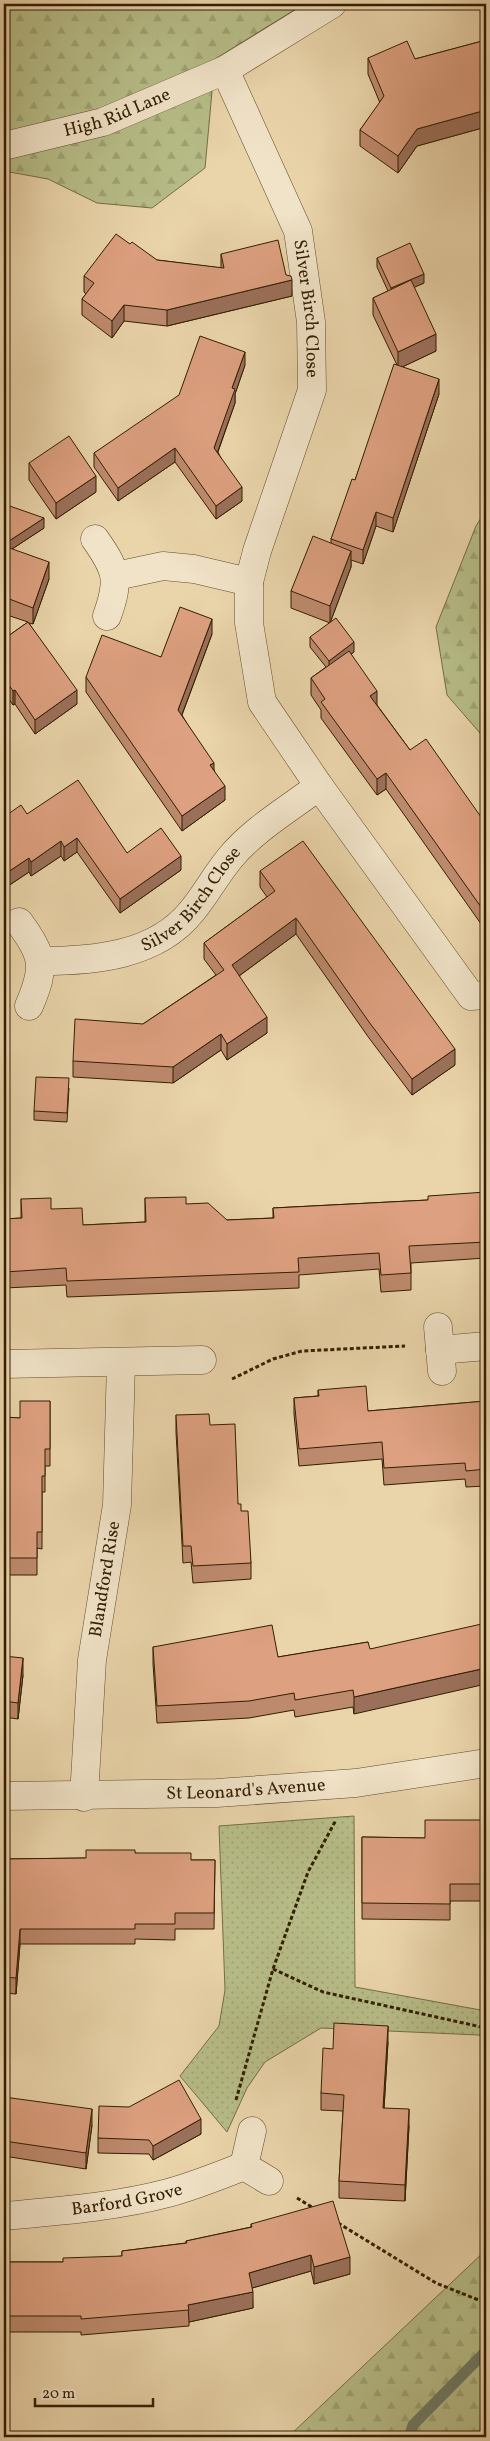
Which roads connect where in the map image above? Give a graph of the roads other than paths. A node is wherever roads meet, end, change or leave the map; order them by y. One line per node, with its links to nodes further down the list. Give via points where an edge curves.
1 (332, 4): 2 (street, High Rid Lane)
2 (226, 70): 3 (street, High Rid Lane, via 103,122); 6 (street, Silver Birch Close, via 298,231 311,322 312,390 257,551)
3 (4, 146)
4 (95, 539): 5 (street, via 110,560)
5 (116, 576): 6 (street, via 163,566); 7 (street, via 115,593)
6 (250, 582): 8 (street, Silver Birch Close, via 248,623 262,702)
7 (107, 616)
8 (319, 786): 10 (street, Silver Birch Close, via 254,834 230,858 192,912 173,930 140,947 104,958); 11 (street, Silver Birch Close, via 471,996)
9 (19, 922): 10 (street)
10 (41, 961): 12 (street, via 38,983)
11 (486, 995)
12 (29, 1006)
13 (486, 1346): 14 (street)
14 (440, 1349)
15 (202, 1360): 16 (street)
16 (121, 1363): 17 (street); 20 (street, Blandford Rise, via 117,1505 92,1660)
17 (4, 1364)
18 (486, 1763): 20 (street, St Leonard's Avenue, via 356,1783 217,1793)
19 (4, 1796): 20 (street, St Leonard's Avenue)
20 (84, 1797)
21 (252, 2131): 22 (street)
22 (244, 2166): 23 (street); 24 (street, Barford Grove, via 166,2193 76,2210)
23 (269, 2181)
24 (4, 2216)

